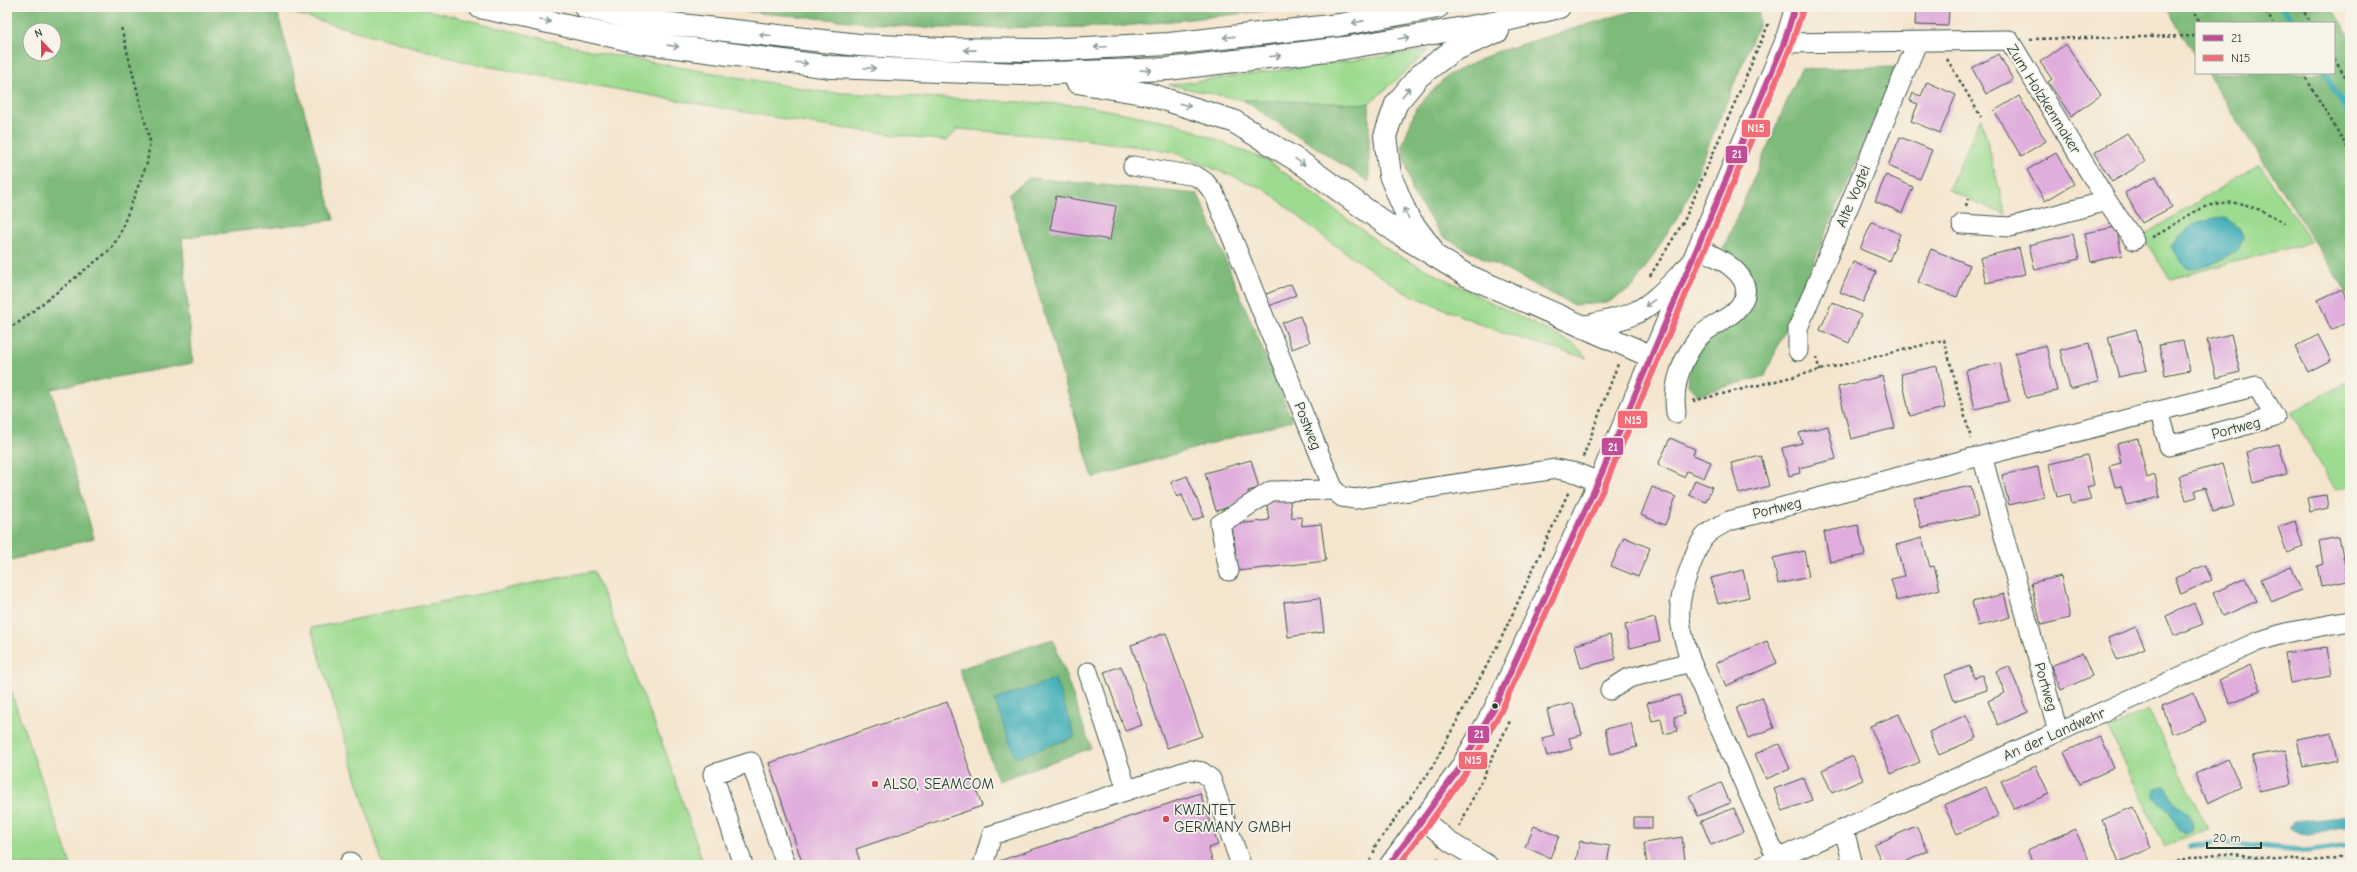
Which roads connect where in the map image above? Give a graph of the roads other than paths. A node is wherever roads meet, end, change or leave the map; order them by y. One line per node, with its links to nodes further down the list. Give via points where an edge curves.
1 (480, 7): 8 (highway, one-way to 8, via 639,42 737,56 831,67)
2 (585, 7): 3 (highway, one-way to 2, via 1331,26 1169,44 1044,50 945,50 852,44 646,21)
3 (1438, 7)
4 (1795, 7): 6 (street)
5 (1554, 8): 8 (highway, one-way to 5, via 1168,69 1344,48 1494,23); 13 (highway, one-way to 5, via 1407,216 1390,174 1386,136 1396,104 1419,76 1452,51)
6 (1784, 43): 7 (street, Zum Holzkenmaker); 14 (street)
7 (1918, 43): 10 (street, Zum Holzkenmaker, via 2009,40); 16 (street, Alte Vogtei, via 1798,328)
8 (1023, 74): 13 (highway, one-way to 13, via 1148,94 1233,121 1300,162 1401,235)
9 (1133, 166): 22 (street, Postweg, via 1196,176 1214,193)
10 (2107, 201): 11 (street, via 2010,227); 12 (street, Zum Holzkenmaker)
11 (1962, 224)
12 (2134, 240)
13 (1436, 256): 15 (highway, via 1466,275)
14 (1693, 257): 15 (highway, one-way to 15, via 1658,296 1638,311 1611,321); 17 (street); 18 (street, via 1714,255 1734,268 1742,277 1746,289 1744,300 1735,312 1701,335 1689,352 1678,376)
15 (1583, 327): 17 (highway)
16 (1798, 351)
17 (1650, 356): 21 (street)
18 (1675, 409)
19 (2159, 411): 19 (street, Portweg, via 2169,446 2275,417 2257,386); 20 (street, Portweg)
20 (1979, 457): 25 (street, Portweg, via 1729,521 1709,531 1699,544 1680,592 1681,634); 28 (street, Portweg)
21 (1598, 482): 22 (street, via 1556,468 1355,499 1342,497); 30 (street, via 1493,710 1460,769)
22 (1334, 490): 23 (street, via 1271,491 1220,524)
23 (1229, 571)
24 (2350, 621): 28 (street, An der Landwehr, via 2285,633 2257,642)
25 (1691, 662): 27 (street, via 1629,678); 33 (street, Portweg)
26 (1088, 672): 29 (street)
27 (1610, 690)
28 (2058, 732): 31 (street, An der Landwehr)
29 (1127, 790): 36 (street, via 992,835); 37 (street, via 1189,770 1202,772 1211,779)
30 (1424, 820): 32 (street); 38 (street, via 1450,842)
31 (1844, 830): 33 (street, An der Landwehr); 39 (street)
32 (1381, 861)
33 (1770, 862)
34 (743, 865): 35 (street, via 713,774 751,762)
35 (786, 865)
36 (983, 865)
37 (1241, 865)
38 (1488, 865)
39 (1854, 865)

